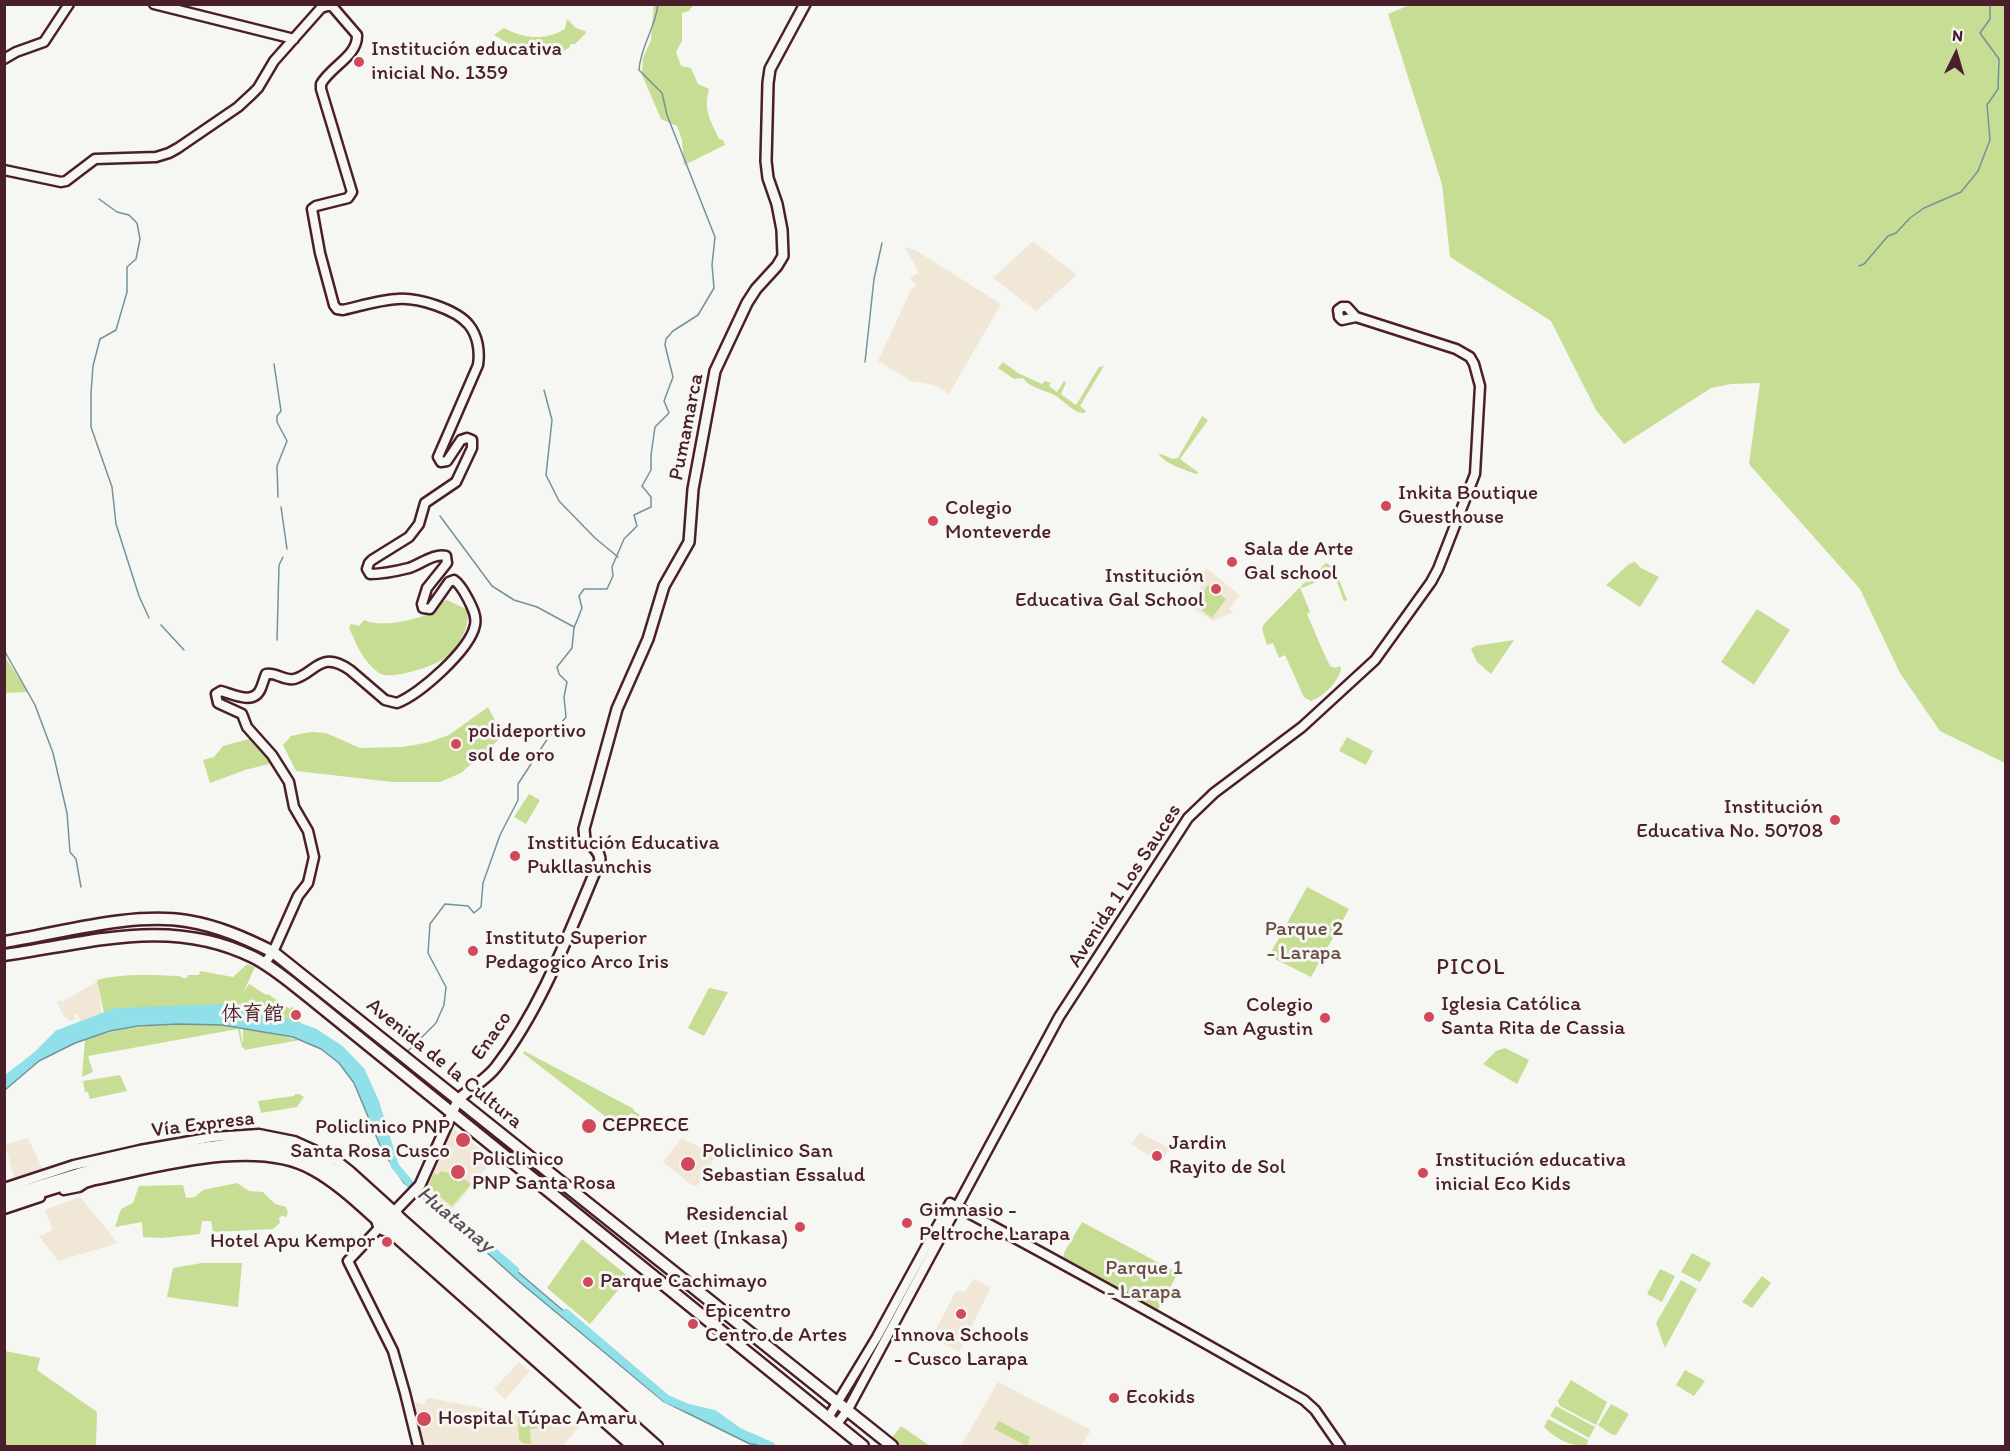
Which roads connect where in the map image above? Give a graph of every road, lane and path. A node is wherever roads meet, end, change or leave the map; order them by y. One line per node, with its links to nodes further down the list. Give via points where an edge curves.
1 (69, 4): 6 (street, via 44,42)
2 (154, 4): 5 (street)
3 (805, 4): 9 (main road, Pumamarca, via 770,69 768,83 766,161 782,230 783,256 747,303 712,379 693,489 689,542 664,586 648,639 616,709 584,829 585,840)
4 (327, 6): 5 (street); 13 (street, via 336,9 357,35 354,48 321,84 352,192 348,198 312,209 334,305 343,310 398,298 426,302 466,322 476,337 479,358 438,457 447,462 461,440 470,439 473,444 464,466 451,487 425,503 415,531 372,560 367,572 373,575 446,556 447,563 427,588 423,608 430,609 454,580 468,599 476,625 444,669 397,703 385,700 345,666 332,663 314,666 292,679 269,673 259,692 246,698 217,692 218,703 242,714 247,727 289,782 294,807 308,831 314,857 308,883 300,892)
5 (294, 39): 7 (street, via 274,61 258,88 238,107 170,153 95,159 61,182)
6 (4, 59)
7 (4, 170)
8 (1356, 317): 22 (street, Avenida 1 Los Sauces, via 1456,349 1474,364 1480,390 1474,474 1438,569 1375,660 1302,727 1188,818 1059,1017)
9 (600, 860): 16 (main road, Enaco, via 531,1011 496,1067)
10 (118, 922): 11 (highway); 12 (highway, Avenida de la Cultura); 13 (highway, Avenida de la Cultura, via 162,918 200,923 236,934)
11 (122, 936): 14 (highway, Avenida de la Cultura); 15 (highway, Avenida de la Cultura, via 189,936 234,949)
12 (4, 942)
13 (273, 952): 15 (street); 16 (highway, Avenida de la Cultura)
14 (4, 955)
15 (264, 964): 17 (highway, Avenida de la Cultura)
16 (458, 1100): 17 (main road, Enaco); 31 (highway, Avenida de la Cultura)
17 (451, 1114): 24 (main road, Enaco, via 420,1185); 32 (highway, Avenida de la Cultura)
18 (76, 1176): 19 (street, Vía Expresa); 20 (main road, Vía Expresa); 21 (main road, Vía Expresa); 23 (street, Vía Expresa); 24 (main road, Vía Expresa, via 235,1149 276,1151 315,1164); 24 (street, Vía Expresa, via 140,1150 213,1137 259,1134 294,1141 336,1160 350,1171)
19 (4, 1188)
20 (4, 1196)
21 (4, 1204)
22 (953, 1204): 31 (street, Avenida 1 Los Sauces); 40 (street, via 1304,1400)
23 (4, 1209)
24 (389, 1219): 25 (main road, Vía Expresa); 26 (street, Vía Expresa); 27 (street, Vía Expresa); 33 (street, via 348,1262 393,1351)
25 (511, 1328): 26 (main road); 27 (main road); 30 (main road, Vía Expresa)
26 (531, 1334): 28 (street, Vía Expresa)
27 (519, 1347): 29 (street, Vía Expresa)
28 (558, 1358): 30 (main road); 37 (street, Vía Expresa)
29 (547, 1372): 30 (main road); 34 (street, Vía Expresa)
30 (566, 1377): 35 (main road, Vía Expresa); 36 (main road, Vía Expresa)
31 (843, 1407): 32 (street, Avenida 1 Los Sauces); 39 (highway, Avenida de la Cultura)
32 (832, 1421): 38 (highway, Avenida de la Cultura)
33 (418, 1446)
34 (631, 1446)
35 (639, 1446)
36 (650, 1446)
37 (658, 1446)
38 (863, 1446)
39 (891, 1446)
40 (1341, 1446)

